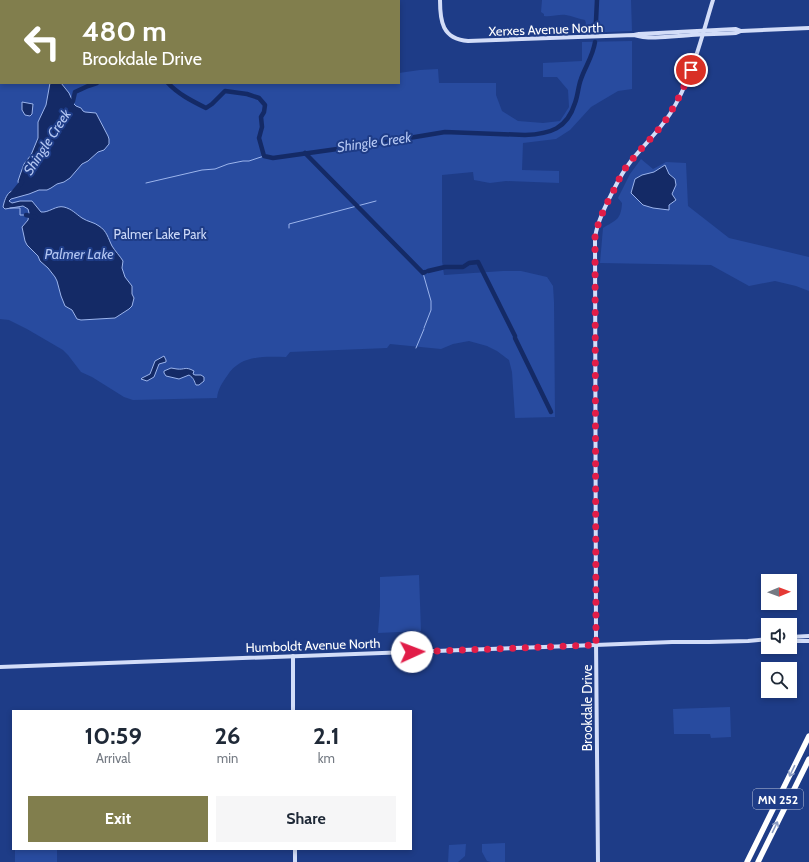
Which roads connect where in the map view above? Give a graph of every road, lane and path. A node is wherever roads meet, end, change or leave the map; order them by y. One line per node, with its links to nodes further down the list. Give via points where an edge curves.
1 (440, 0): 4 (street, Xerxes Avenue North, via 442,25 458,40 634,35 657,37)
2 (713, 0): 4 (street, Brookdale Drive)
3 (809, 28): 4 (street, Xerxes Avenue North)
4 (703, 33): 10 (street, Brookdale Drive, via 691,70 675,106 622,174 596,230)
5 (809, 636): 6 (street)
6 (797, 637)
7 (761, 640): 10 (street, Humboldt Avenue North)
8 (797, 641): 9 (street)
9 (809, 641)
10 (596, 645): 11 (street, Humboldt Avenue North); 18 (street, Brookdale Drive)
11 (293, 656): 12 (street, Humboldt Avenue North); 13 (street)
12 (0, 667)
13 (294, 710)
14 (809, 736): 19 (highway, MN 252, one-way to 19)
15 (809, 759): 20 (highway, MN 252, one-way to 15)
16 (295, 850): 17 (street)
17 (295, 862)
18 (598, 862)
19 (747, 862)
20 (758, 862)

